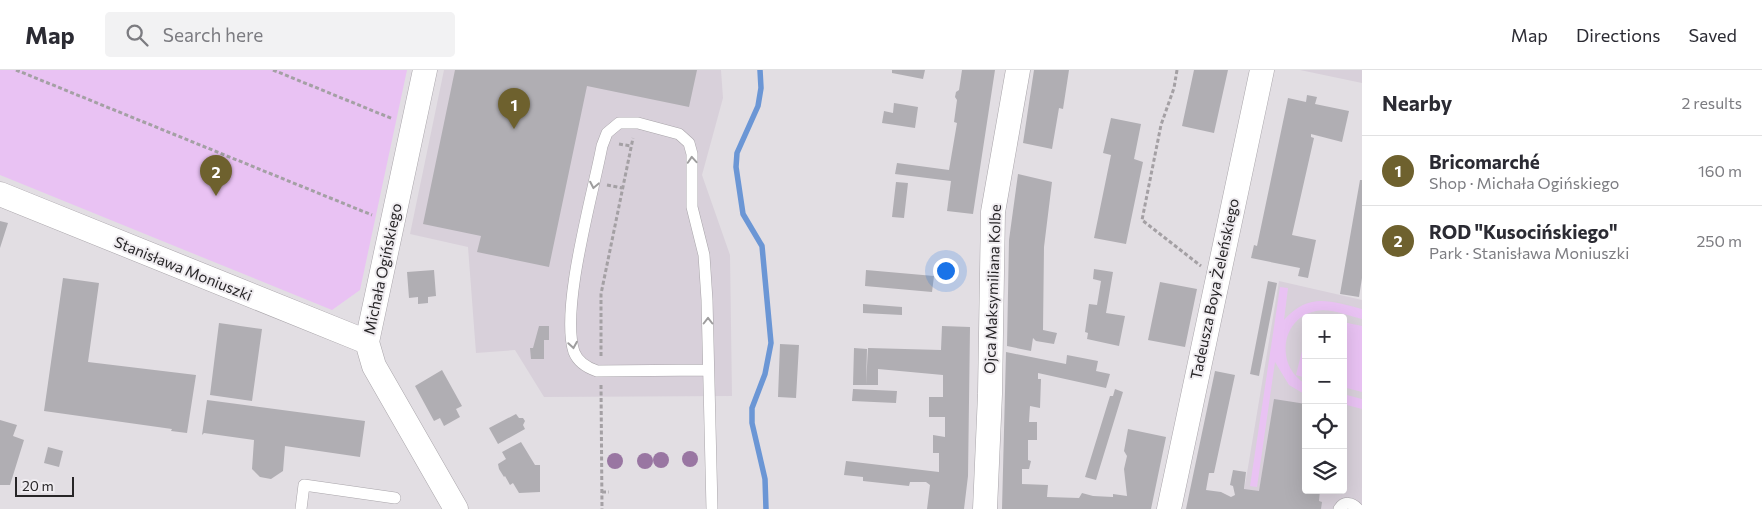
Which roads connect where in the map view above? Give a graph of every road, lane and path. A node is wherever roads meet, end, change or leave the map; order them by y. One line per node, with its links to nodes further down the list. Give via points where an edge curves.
1 (16, 70): 10 (path)
2 (273, 70): 7 (path)
3 (426, 70): 12 (street, Michała Ogińskiego)
4 (1018, 70): 24 (street, Ojca Maksymiliana Kolbe, via 993,212)
5 (1177, 70): 11 (path, via 1161,124 1142,220)
6 (1262, 70): 11 (street, Tadeusza Boya Żeleńskiego)
7 (396, 121)
8 (638, 123): 13 (path, via 601,294); 13 (lane, one-way to 13, via 619,123 605,138 575,279 571,329 574,353 588,367); 14 (lane, one-way to 8, via 708,300 704,255 692,208 691,149 679,134)
9 (0, 194): 12 (street, Stanisława Moniuszki)
10 (376, 217)
11 (1218, 278): 25 (street, Tadeusza Boya Żeleńskiego)
12 (367, 342): 21 (street, Michała Ogińskiego, via 374,366)
13 (601, 370): 14 (lane); 15 (path)
14 (708, 370): 23 (lane)
15 (601, 430): 16 (path); 17 (path)
16 (608, 430)
17 (602, 492): 18 (path); 22 (path)
18 (609, 492)
19 (395, 498): 20 (lane, via 304,485)
20 (301, 509)
21 (456, 509)
22 (602, 509)
23 (712, 509)
24 (985, 509)
25 (1169, 509)
26 (1338, 509): 27 (lane, via 1350,503)
27 (1358, 509)

